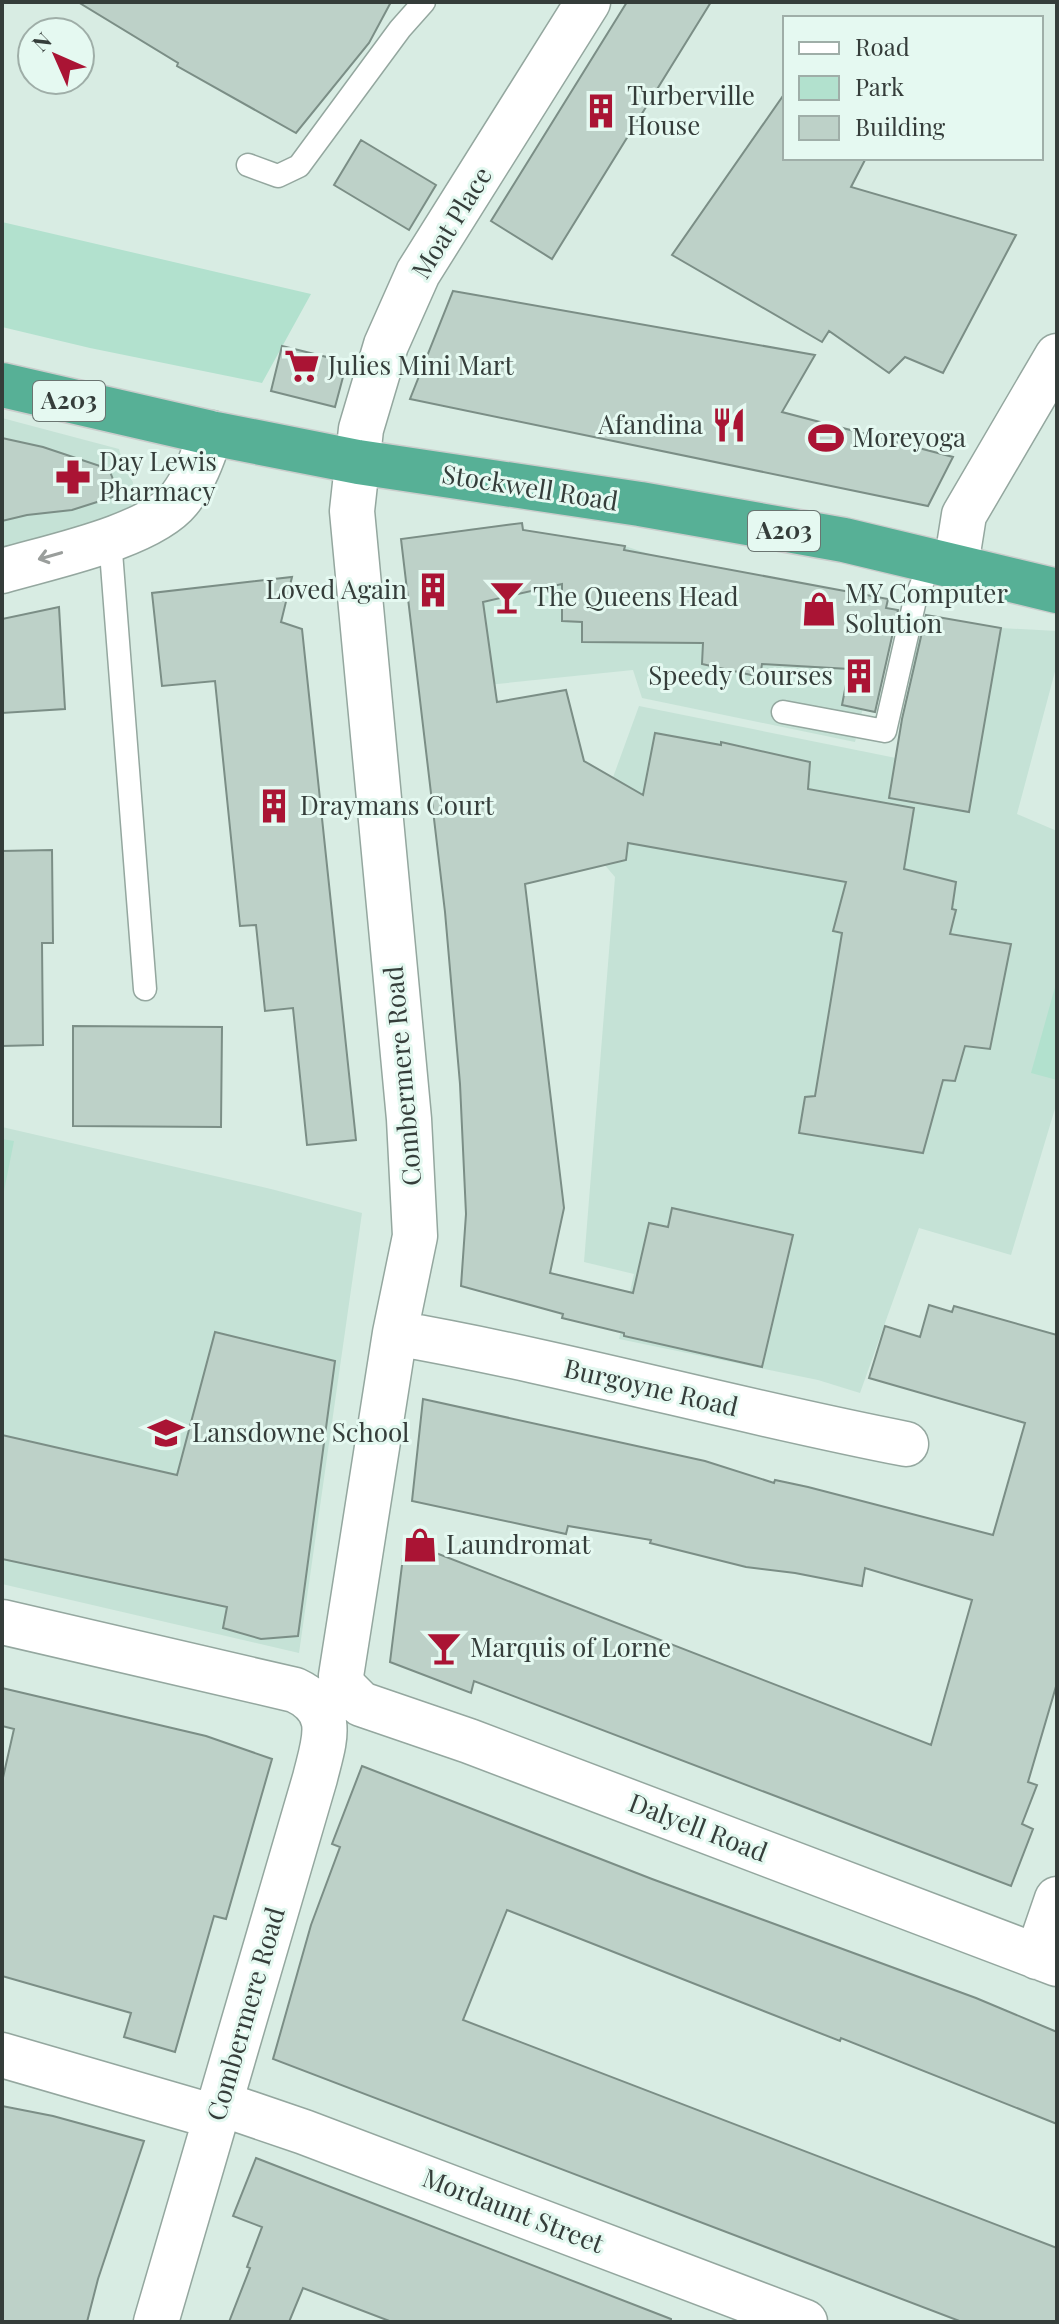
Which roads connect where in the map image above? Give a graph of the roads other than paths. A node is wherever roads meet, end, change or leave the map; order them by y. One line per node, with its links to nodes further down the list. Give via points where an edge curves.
1 (424, 2): 3 (lane, via 299,166 278,176)
2 (588, 2): 7 (street, Moat Place, via 418,273 386,345 361,429)
3 (248, 165)
4 (1057, 356): 9 (street, via 964,515)
5 (2, 385): 6 (highway, Stockwell Road / A203)
6 (211, 433): 7 (highway, Stockwell Road / A203); 8 (street, via 196,474 178,501 161,517)
7 (358, 462): 9 (highway, Stockwell Road / A203, via 640,504); 14 (street, Combermere Road, via 352,511 409,1119 415,1236)
8 (110, 539): 10 (street, one-way to 10); 13 (lane)
9 (944, 562): 11 (highway, Stockwell Road / A203); 12 (lane, via 915,600 885,731)
10 (2, 571)
11 (1057, 591)
12 (783, 712)
13 (145, 989)
14 (395, 1333): 15 (street, Burgoyne Road); 17 (street, Combermere Road, via 341,1676)
15 (906, 1444)
16 (2, 1622): 17 (street, Dalyell Road)
17 (330, 1697): 19 (street, Dalyell Road, via 469,1741); 21 (street, Combermere Road, via 315,1778)
18 (1057, 1899): 19 (street)
19 (1047, 1961)
20 (2, 2055): 21 (street, Mordaunt Street)
21 (217, 2110): 22 (street, Combermere Road); 23 (street, Mordaunt Street, via 304,2132)
22 (156, 2322)
23 (805, 2322)

